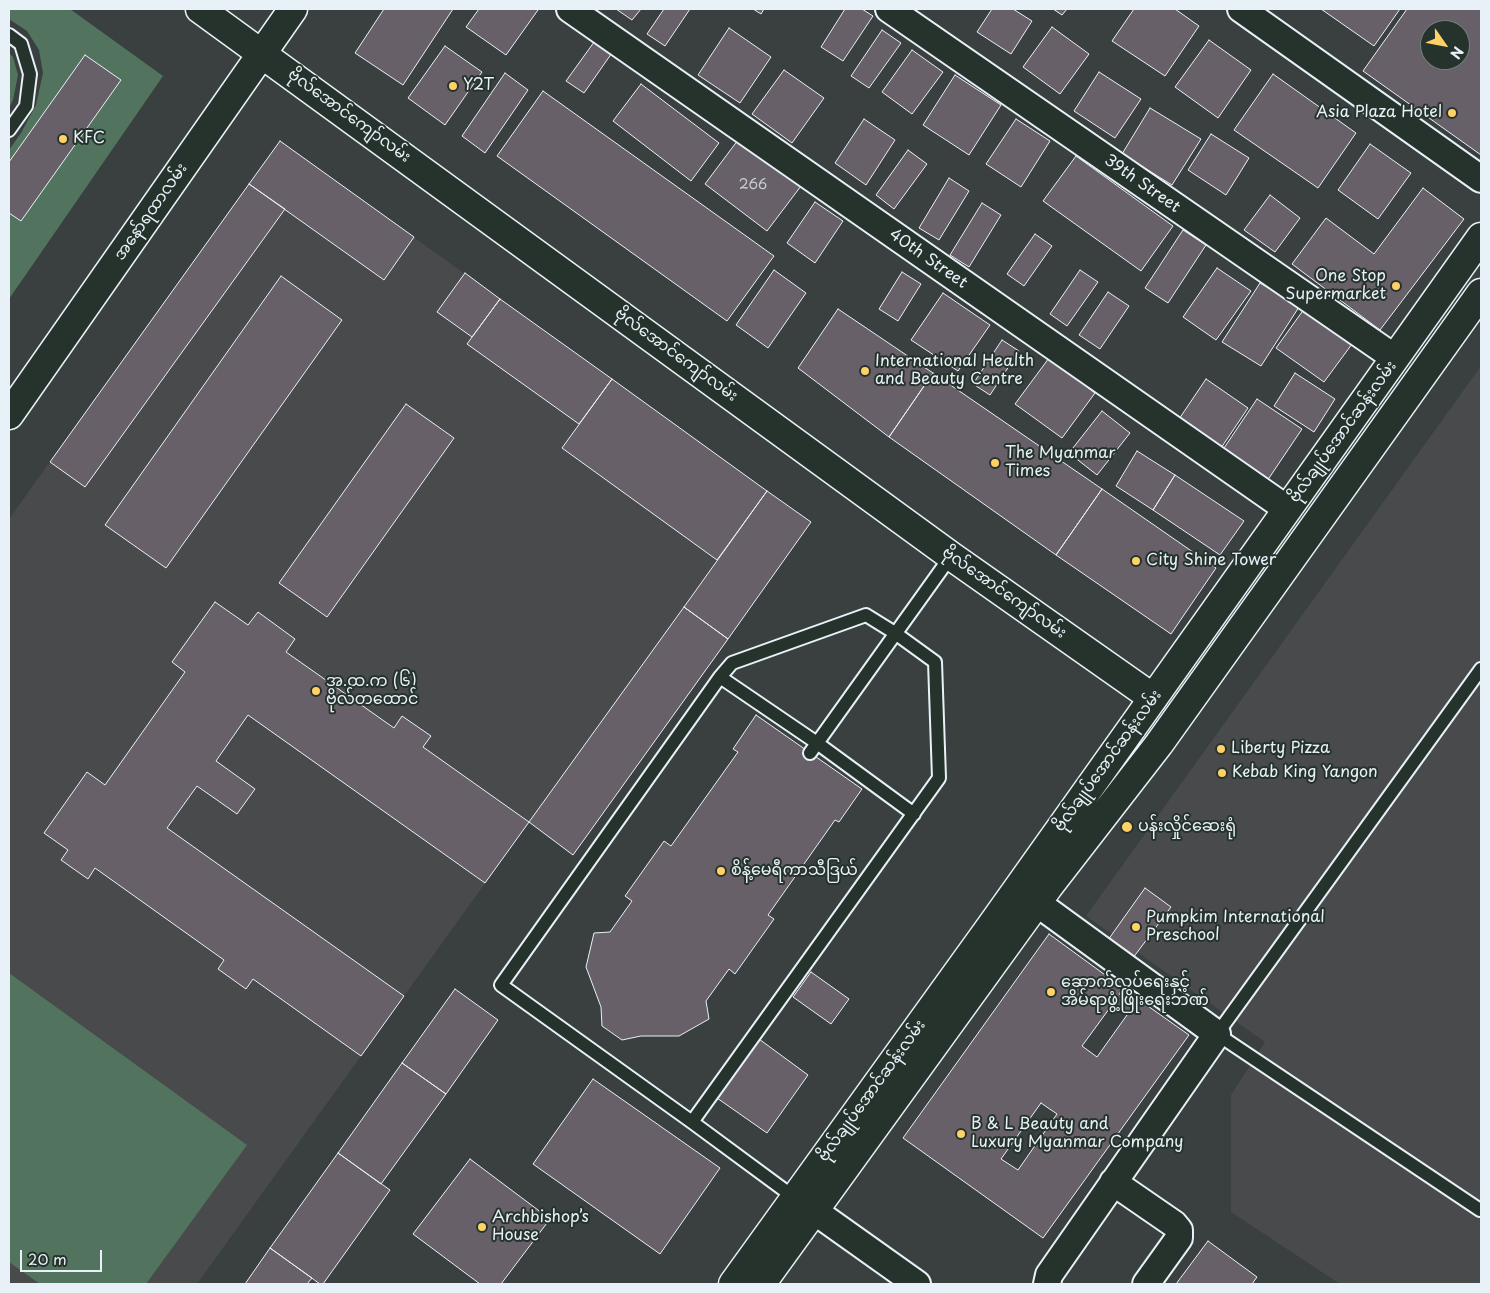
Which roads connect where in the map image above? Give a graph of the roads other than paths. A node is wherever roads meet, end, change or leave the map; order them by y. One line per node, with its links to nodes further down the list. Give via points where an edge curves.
1 (200, 9): 7 (main road, ဗိုလ်အောင်ကျော်လမ်း)
2 (293, 9): 7 (main road, အနော်ရထာလမ်း)
3 (570, 9): 14 (street, 40th Street)
4 (889, 9): 12 (street, 39th Street)
5 (1242, 9): 9 (street)
6 (9, 35): 8 (lane, via 21,44 30,74 26,106)
7 (262, 53): 13 (main road, အနော်ရထာလမ်း); 15 (main road, ဗိုလ်အောင်ကျော်လမ်း)
8 (9, 130)
9 (1481, 179)
10 (1481, 237): 12 (main road, ဗိုလ်ချုပ်အောင်ဆန်းလမ်း)
11 (1481, 292): 21 (main road, ဗိုလ်ချုပ်အောင်ဆန်းလမ်း)
12 (1395, 358): 14 (main road, ဗိုလ်ချုပ်အောင်ဆန်းလမ်း)
13 (9, 415)
14 (1287, 509): 19 (main road, ဗိုလ်ချုပ်အောင်ဆန်းလမ်း)
15 (951, 556): 16 (lane); 19 (main road, ဗိုလ်အောင်ကျော်လမ်း)
16 (896, 633): 18 (lane, via 866,615 732,664); 22 (lane); 23 (lane, via 935,662 939,778)
17 (1481, 669): 25 (lane)
18 (720, 677): 22 (lane); 26 (lane, via 501,985)
19 (1153, 698): 20 (main road, ဗိုလ်ချုပ်အောင်ဆန်းလမ်း)
20 (1134, 725): 21 (main road); 24 (main road, ဗိုလ်ချုပ်အောင်ဆန်းလမ်း)
21 (1159, 744): 24 (main road, ဗိုလ်ချုပ်အောင်ဆန်းလမ်း)
22 (813, 748): 23 (lane)
23 (914, 814): 26 (lane)
24 (1039, 886): 25 (street); 28 (main road, ဗိုလ်ချုပ်အောင်ဆန်းလမ်း)
25 (1217, 1034): 27 (street); 29 (lane)
26 (692, 1122): 28 (lane)
27 (1113, 1182): 33 (street, via 1049,1275); 34 (street, via 1179,1230 1179,1238)
28 (805, 1204): 30 (main road, ဗိုလ်ချုပ်အောင်ဆန်းလမ်း); 31 (main road, ဗိုလ်ချုပ်အောင်ဆန်းလမ်း); 32 (street)
29 (1480, 1210)
30 (733, 1284)
31 (761, 1284)
32 (917, 1284)
33 (1047, 1284)
34 (1146, 1284)

